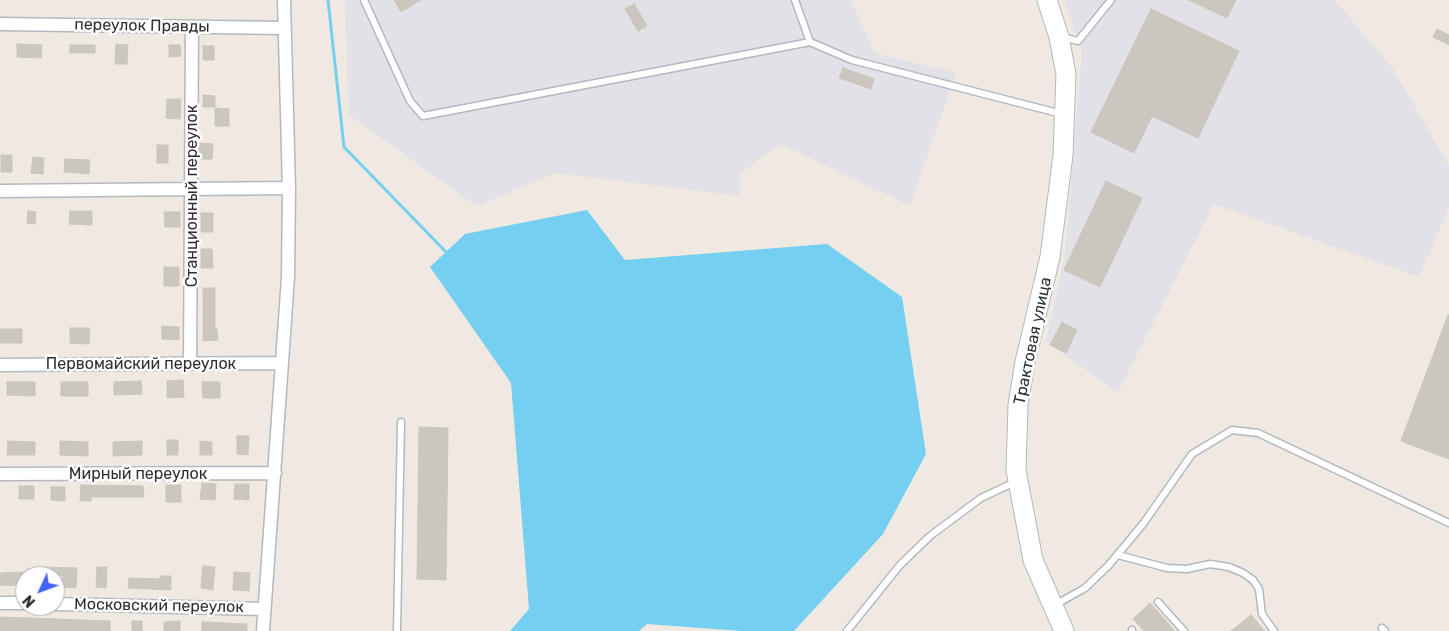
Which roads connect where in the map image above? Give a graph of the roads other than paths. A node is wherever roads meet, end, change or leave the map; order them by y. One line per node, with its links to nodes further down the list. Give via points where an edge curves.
1 (284, 0): 8 (street)
2 (364, 0): 10 (lane, via 410,101 423,116)
3 (795, 0): 10 (lane)
4 (1047, 0): 9 (street, Трактовая улица)
5 (1111, 0): 9 (lane, via 1078,41)
6 (0, 24): 7 (street, переулок Правды)
7 (192, 28): 8 (street, переулок Правды); 13 (street, Станционный переулок)
8 (283, 28): 12 (street)
9 (1059, 37): 11 (street, Трактовая улица, via 1066,74)
10 (810, 42): 11 (lane, via 852,60)
11 (1065, 115): 21 (street, Трактовая улица, via 1050,258 1018,405)
12 (289, 188): 13 (street); 16 (street, via 288,277)
13 (192, 189): 14 (street); 15 (street, Станционный переулок)
14 (0, 191)
15 (190, 364): 16 (street, Первомайский переулок); 17 (street, Первомайский переулок)
16 (282, 364): 19 (street)
17 (0, 365)
18 (401, 422): 31 (lane)
19 (275, 473): 20 (street, Мирный переулок); 29 (street)
20 (0, 474)
21 (1018, 480): 28 (street, Трактовая улица, via 1033,560); 32 (lane, via 981,498 930,536 900,565)
22 (1449, 523): 23 (lane, via 1258,433 1232,430 1192,454)
23 (1118, 555): 28 (lane, via 1085,588); 35 (lane, via 1168,568 1210,564 1229,567 1252,580 1259,589 1262,614)
24 (1158, 602): 34 (lane)
25 (0, 603): 26 (street)
26 (15, 603)
27 (65, 604): 29 (street, Московский переулок)
28 (1052, 607): 33 (street, Трактовая улица)
29 (264, 609): 30 (street)
30 (262, 631)
31 (397, 631)
32 (848, 631)
33 (1064, 631)
34 (1184, 631)
35 (1274, 631)

